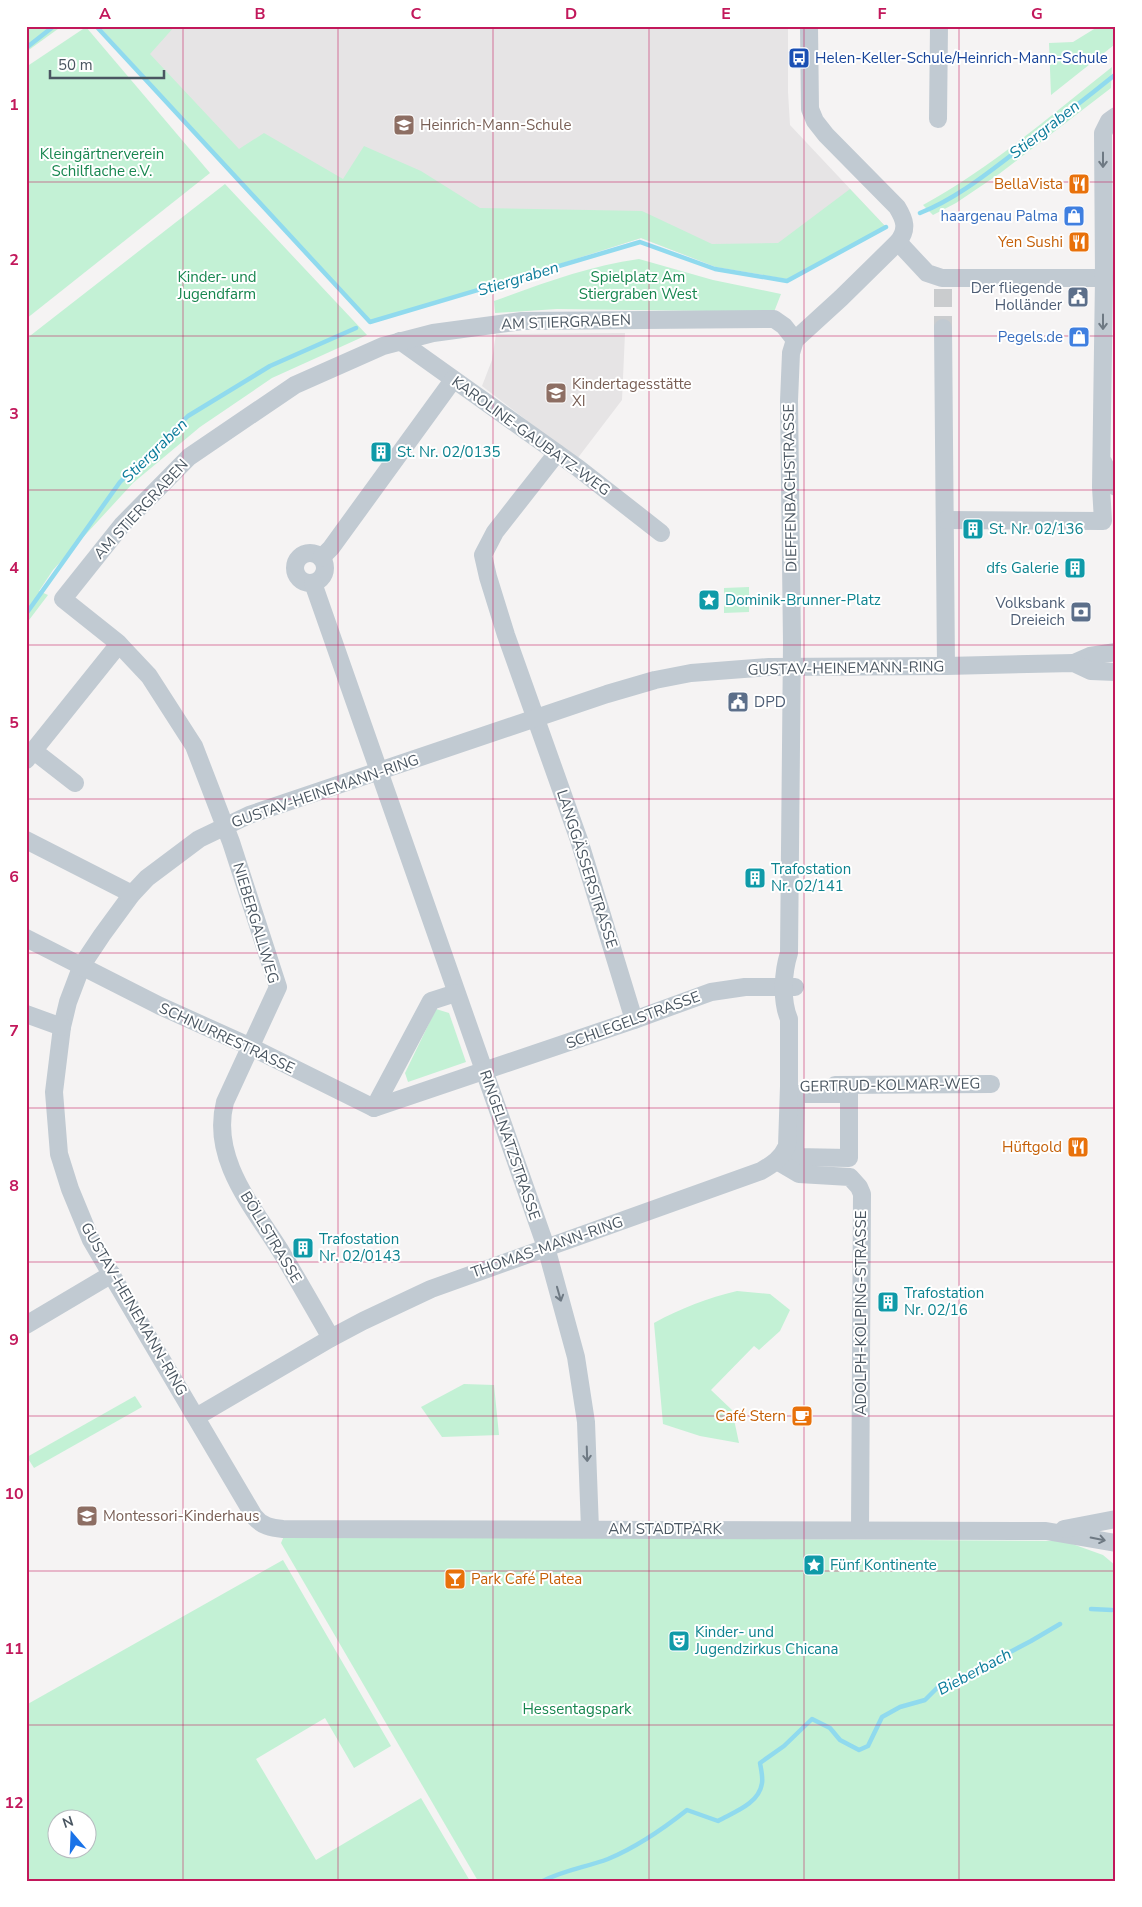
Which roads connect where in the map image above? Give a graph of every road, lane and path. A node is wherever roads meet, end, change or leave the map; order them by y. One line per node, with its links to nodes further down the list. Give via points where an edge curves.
1 (809, 26): 5 (street, via 810,109 826,135 897,206 905,226)
2 (939, 26): 4 (street)
3 (1116, 116): 6 (street, one-way to 6, via 1103,133)
4 (938, 119)
5 (898, 242): 6 (street, via 942,284); 8 (street)
6 (1104, 278): 12 (street, one-way to 12)
7 (943, 328): 14 (street)
8 (795, 340): 9 (street, AM STIERGRABEN, via 774,318 753,318 522,321 433,333); 22 (street, DIEFFENBACHSTRASSE, via 790,353 789,401)
9 (400, 341): 10 (street, KAROLINE-GAUBATZ-WEG); 18 (street, AM STIERGRABEN, via 353,358 296,385 188,457 122,525)
10 (453, 380): 11 (street, KAROLINE-GAUBATZ-WEG); 16 (street)
11 (557, 453): 15 (street, KAROLINE-GAUBATZ-WEG); 25 (street, LANGGÄSSERSTRASSE, via 495,532 483,555)
12 (1103, 462): 13 (street); 14 (street, via 1103,521)
13 (1116, 487)
14 (946, 520): 23 (street)
15 (661, 532)
16 (321, 558): 17 (street, via 323,576); 17 (street, via 316,554 303,555 295,565 297,577)
17 (313, 583): 27 (street, RINGELNATZSTRASSE)
18 (63, 600): 19 (street, NIEBERGALLWEG)
19 (118, 644): 26 (street); 29 (street, NIEBERGALLWEG, via 150,676 194,746)
20 (1116, 652): 21 (street, GUSTAV-HEINEMANN-RING, via 1090,656)
21 (1074, 664): 23 (street, GUSTAV-HEINEMANN-RING); 24 (street, GUSTAV-HEINEMANN-RING, via 1091,671)
22 (791, 666): 23 (street, GUSTAV-HEINEMANN-RING); 25 (street, GUSTAV-HEINEMANN-RING, via 691,673 654,680); 34 (street, via 789,953 795,965)
23 (946, 666)
24 (1116, 672)
25 (536, 719): 27 (street, GUSTAV-HEINEMANN-RING); 37 (street, LANGGÄSSERSTRASSE, via 579,840)
26 (30, 755): 28 (street)
27 (379, 771): 29 (street, GUSTAV-HEINEMANN-RING); 35 (street, RINGELNATZSTRASSE)
28 (75, 783)
29 (225, 826): 31 (street, GUSTAV-HEINEMANN-RING, via 200,839 147,878); 39 (street, NIEBERGALLWEG, via 278,986)
30 (26, 840): 31 (street)
31 (132, 894): 33 (street, GUSTAV-HEINEMANN-RING)
32 (26, 938): 33 (street, SCHNURRESTRASSE)
33 (82, 965): 38 (street, GUSTAV-HEINEMANN-RING); 39 (street, SCHNURRESTRASSE, via 160,1006)
34 (790, 987): 37 (street, SCHLEGELSTRASSE, via 745,987 710,992); 42 (street, via 794,1009 789,1019)
35 (456, 993): 40 (street, RINGELNATZSTRASSE); 44 (street, via 431,1001)
36 (26, 1014): 38 (street)
37 (634, 1020): 40 (street, SCHLEGELSTRASSE)
38 (62, 1027): 47 (street, GUSTAV-HEINEMANN-RING, via 54,1092 59,1154 92,1240)
39 (250, 1047): 44 (street, SCHNURRESTRASSE); 49 (street, BÖLLSTRASSE, via 225,1102 221,1118 224,1147 249,1203)
40 (484, 1072): 44 (street); 46 (street, RINGELNATZSTRASSE)
41 (991, 1084): 42 (street, GERTRUD-KOLMAR-WEG)
42 (789, 1086): 45 (street, via 787,1146)
43 (849, 1094): 43 (street, via 849,1158 796,1158 796,1094)
44 (374, 1108)
45 (777, 1161): 46 (street, THOMAS-MANN-RING, via 761,1171); 54 (street, ADOLPH-KOLPING-STRASSE, via 799,1174 850,1176 862,1194)
46 (546, 1247): 49 (street, THOMAS-MANN-RING, via 431,1289); 53 (street, RINGELNATZSTRASSE, one-way to 53, via 576,1357 586,1429)
47 (112, 1274): 48 (street); 50 (street, GUSTAV-HEINEMANN-RING)
48 (26, 1325)
49 (331, 1338): 50 (street, THOMAS-MANN-RING)
50 (196, 1417): 52 (street, GUSTAV-HEINEMANN-RING, via 258,1522)
51 (1116, 1519): 55 (street, AM STADTPARK)
52 (283, 1529): 53 (street, AM STADTPARK)
53 (590, 1529): 54 (street, AM STADTPARK)
54 (860, 1530): 55 (street, AM STADTPARK)
55 (1046, 1531): 56 (street, AM STADTPARK, one-way to 56)
56 (1116, 1543)

